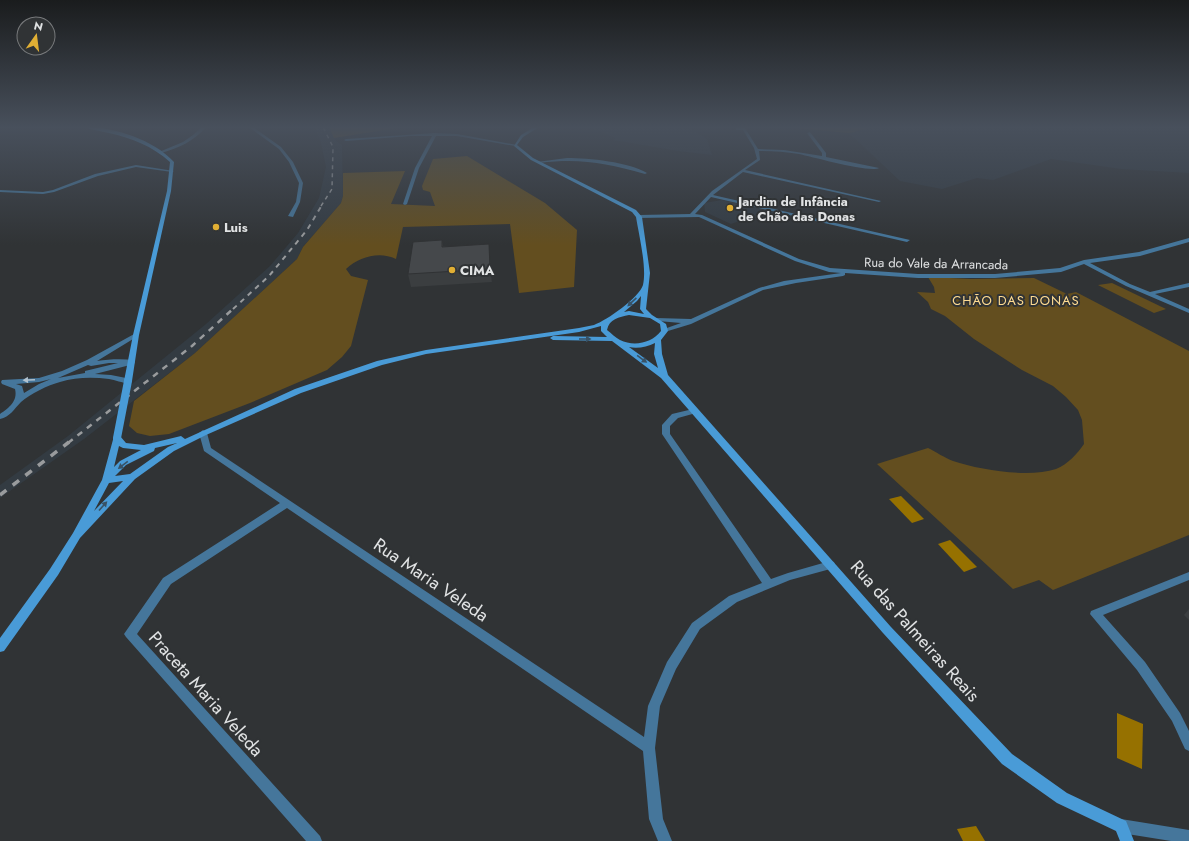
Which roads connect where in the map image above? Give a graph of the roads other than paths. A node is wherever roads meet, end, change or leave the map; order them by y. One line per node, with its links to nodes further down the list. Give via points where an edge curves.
1 (135, 166): 14 (street, via 54,191)
2 (138, 166): 11 (street)
3 (172, 166): 11 (street)
4 (293, 166): 19 (street, via 301,183 298,202)
5 (418, 166): 17 (street)
6 (546, 166): 20 (street)
7 (626, 166): 13 (street)
8 (749, 166): 12 (street)
9 (862, 166): 10 (street)
10 (877, 168)
11 (172, 171): 35 (street)
12 (742, 171): 15 (street); 16 (street)
13 (645, 173)
14 (0, 192)
15 (711, 196): 18 (street, via 701,202); 21 (street)
16 (879, 201)
17 (405, 204)
18 (691, 215): 20 (street, Rua do Vale da Arrancada); 24 (street, Rua do Vale da Arrancada, via 700,216 797,260 829,270)
19 (291, 216)
20 (639, 217): 26 (street, via 647,273)
21 (907, 240)
22 (1189, 240): 23 (street, Rua do Vale da Arrancada, via 1140,254)
23 (1084, 262): 24 (street, Rua do Vale da Arrancada, via 1061,270 995,276 918,276); 27 (street)
24 (856, 272): 31 (street, via 787,282 750,293)
25 (1189, 285): 27 (street)
26 (644, 287): 29 (street, via 643,309); 30 (street, one-way to 30, via 635,300)
27 (1149, 294): 28 (street)
28 (1189, 311)
29 (649, 315): 30 (street, via 629,313); 32 (street)
30 (616, 316): 33 (street)
31 (704, 316): 32 (street, via 679,321); 34 (street)
32 (658, 319): 34 (street)
33 (608, 320): 36 (street, via 597,326); 37 (street, via 604,324 604,332)
34 (666, 330): 38 (street)
35 (136, 335): 40 (street); 41 (street, via 110,352)
36 (532, 338): 37 (street, one-way to 37); 49 (street, via 426,352 380,363 298,391)
37 (610, 339): 39 (street)
38 (658, 340): 39 (street, via 642,345); 42 (street, via 658,354)
39 (619, 343): 42 (street, one-way to 42)
40 (131, 362): 41 (street, via 109,361); 43 (street); 44 (street)
41 (78, 366): 45 (street, one-way to 45, via 39,380)
42 (664, 376): 47 (street, Rua das Palmeiras Reais)
43 (78, 377): 44 (street, via 116,377); 46 (street, via 57,380)
44 (128, 381): 50 (street, bridge)
45 (3, 382): 46 (street, via 19,388)
46 (19, 400): 48 (street)
47 (693, 411): 56 (street, Rua das Palmeiras Reais); 58 (street, via 675,416 666,425 666,434)
48 (0, 417)
49 (202, 433): 51 (street); 52 (street, via 171,449); 54 (street, Rua Maria Veleda, via 207,449)
50 (117, 438): 51 (street, via 123,445 144,448); 53 (street)
51 (168, 443): 53 (street, one-way to 53, via 123,463)
52 (132, 477): 53 (street); 55 (street, one-way to 52)
53 (106, 480): 55 (street)
54 (287, 503): 61 (street, Rua Maria Veleda); 64 (street, Praceta Maria Veleda, via 167,581 130,634)
55 (77, 535): 59 (street, via 54,572)
56 (830, 565): 58 (street); 62 (street, Rua das Palmeiras Reais, via 1007,759 1062,798)
57 (1189, 576): 60 (street, via 1095,614 1141,666 1176,717)
58 (769, 584): 61 (street, via 733,599 696,626 671,666 654,706)
59 (0, 647)
60 (1189, 745)
61 (649, 748): 65 (street, via 656,819)
62 (1121, 826): 63 (street, Rua das Palmeiras Reais); 66 (street)
63 (1189, 837)
64 (315, 841)
65 (665, 841)
66 (1127, 841)

